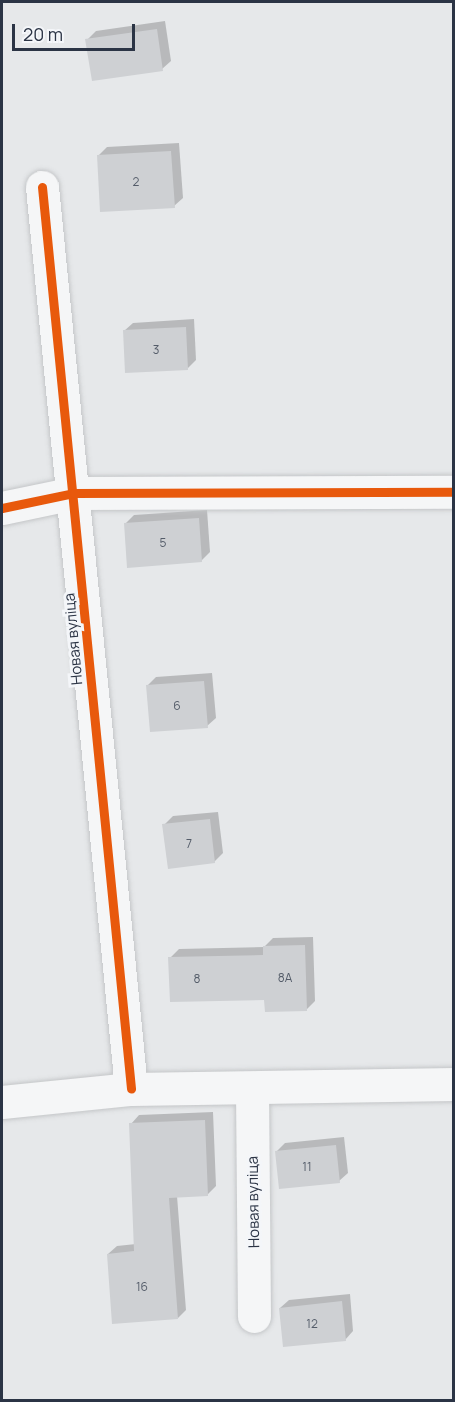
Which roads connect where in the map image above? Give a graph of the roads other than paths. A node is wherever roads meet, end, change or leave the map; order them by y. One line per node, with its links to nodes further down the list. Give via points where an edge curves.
1 (42, 187): 3 (street, Новая вуліца)
2 (453, 492): 3 (street)
3 (74, 493): 4 (street); 7 (street, Новая вуліца)
4 (2, 508)
5 (453, 1084): 6 (street)
6 (252, 1088): 7 (street); 9 (street, Новая вуліца)
7 (131, 1089): 8 (street)
8 (2, 1102)
9 (254, 1316)

